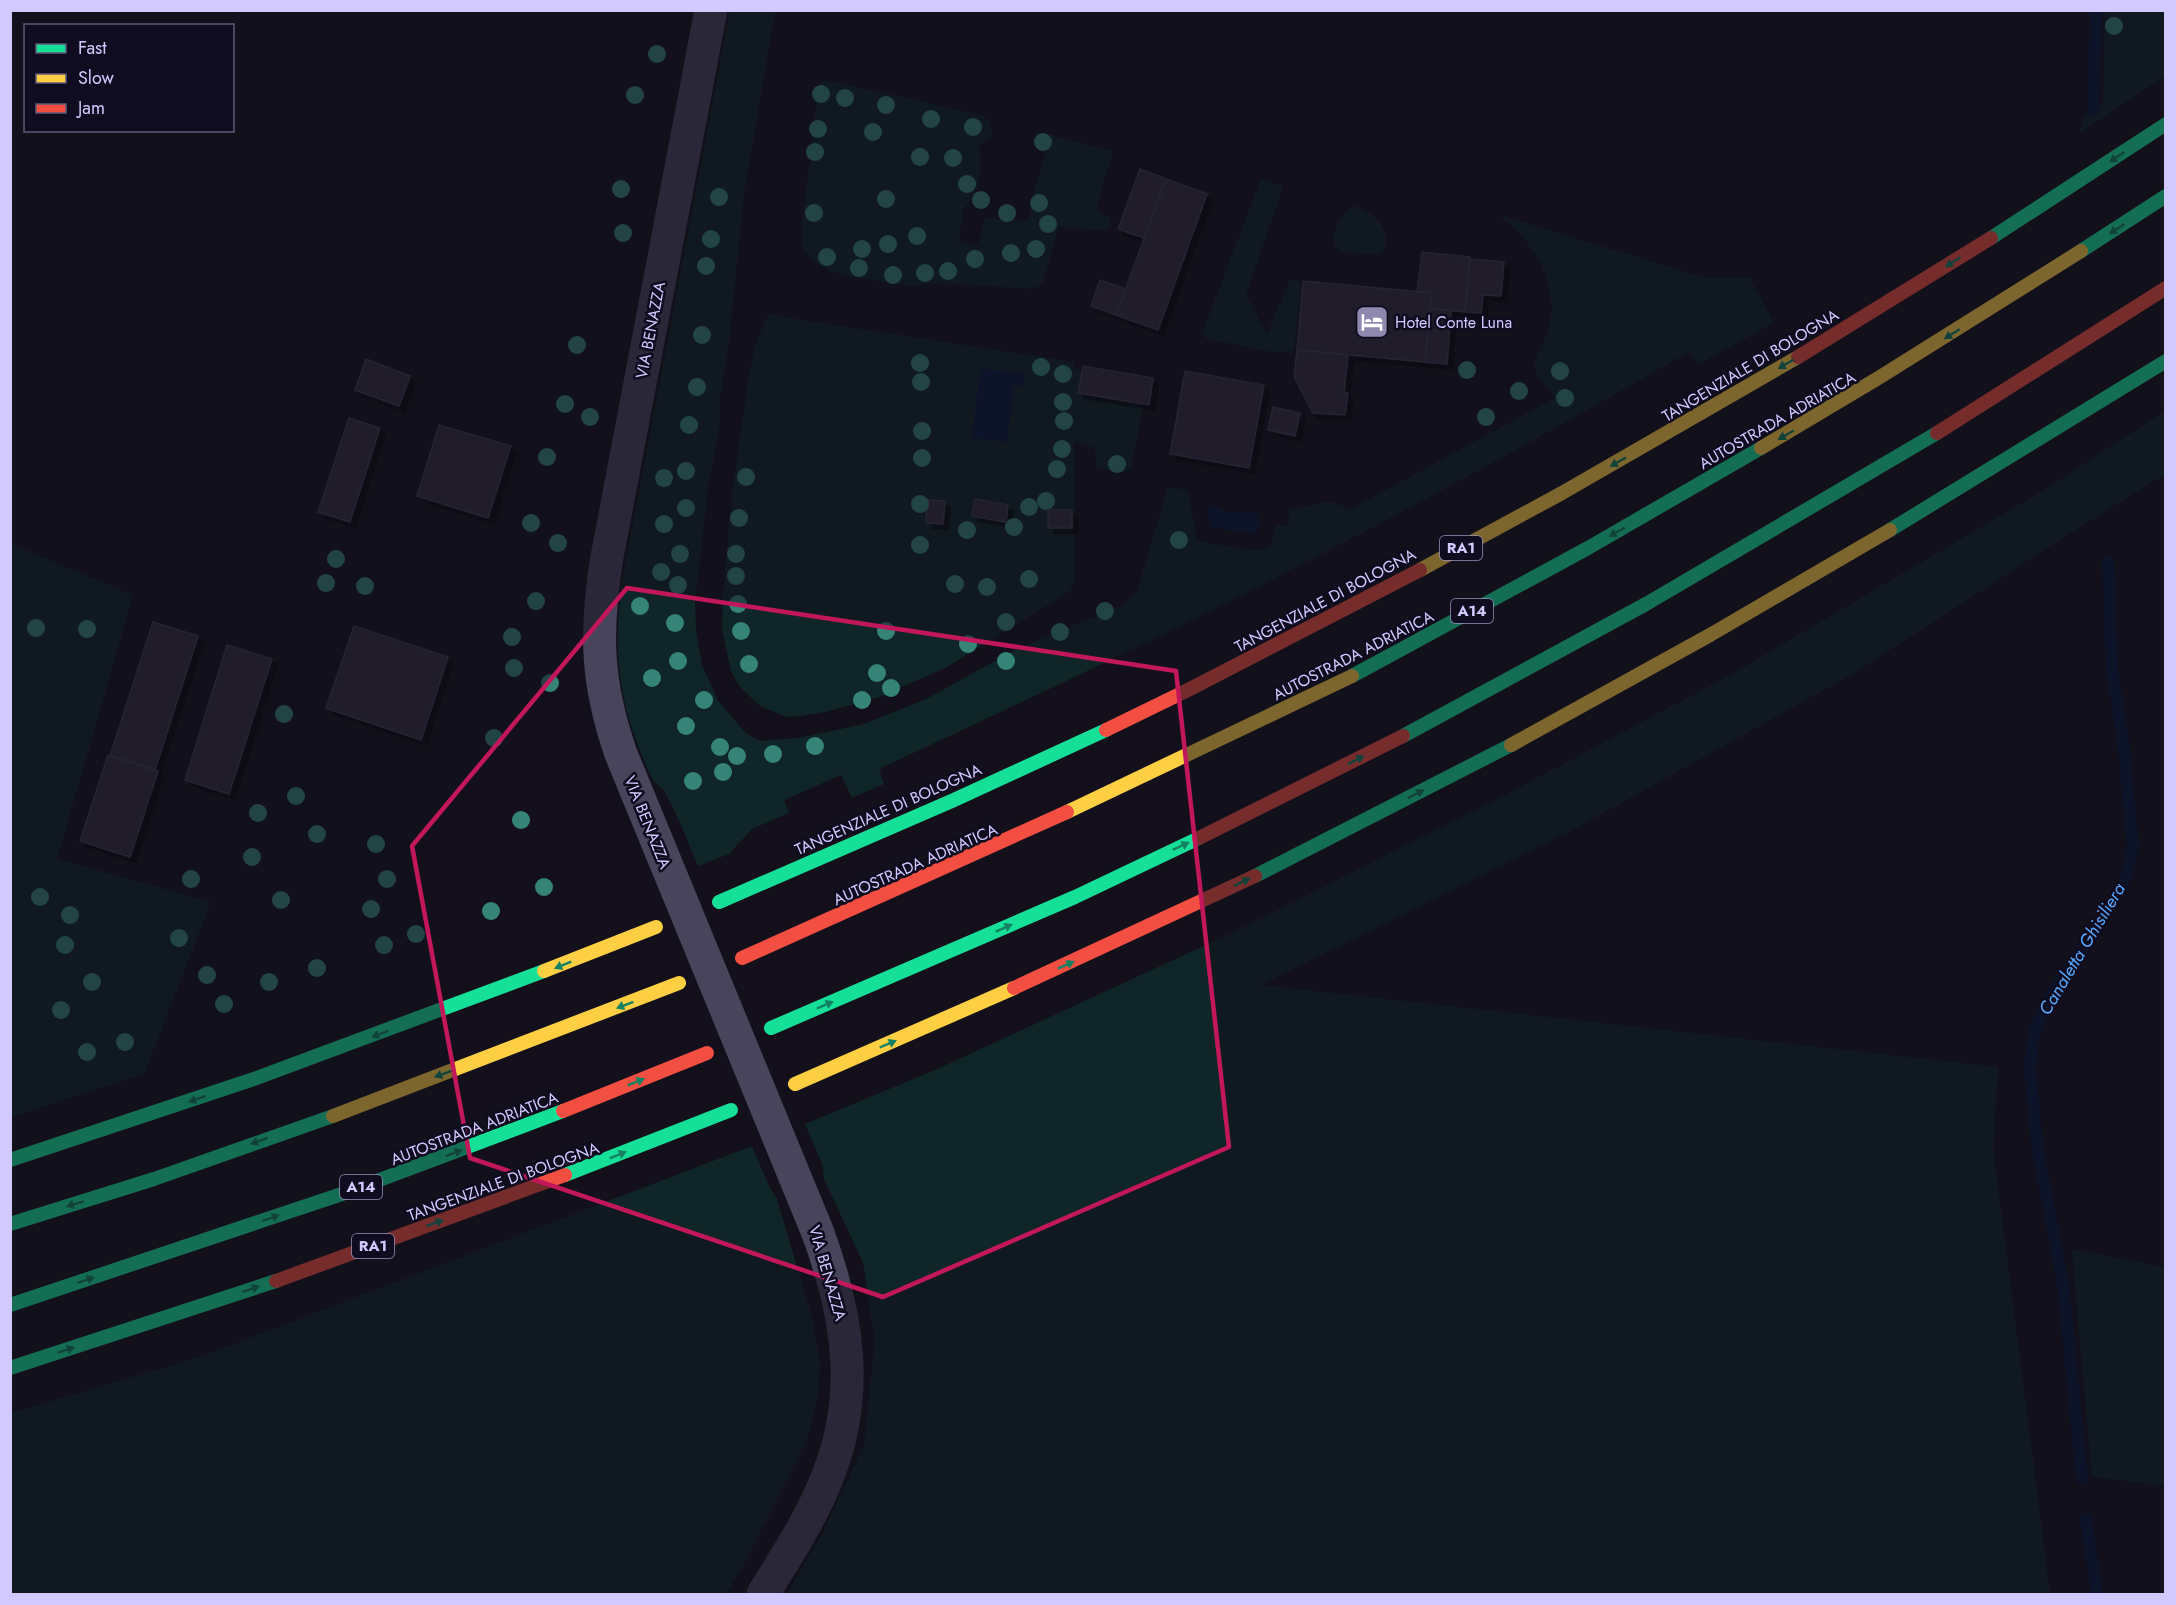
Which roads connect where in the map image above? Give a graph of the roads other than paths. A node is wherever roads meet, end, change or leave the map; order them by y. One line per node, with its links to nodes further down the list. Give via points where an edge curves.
1 (711, 10): 18 (street, VIA BENAZZA, via 616,506 600,612 599,656 606,704 621,754 818,1233 846,1336 848,1384 843,1428 827,1479)
2 (2166, 124): 6 (highway, TANGENZIALE DI BOLOGNA / RA1, one-way to 6, via 2011,226 1816,346 1536,507 1173,697 1015,772)
3 (2166, 196): 8 (highway, AUTOSTRADA ADRIATICA / A14, one-way to 8, via 1843,401 1628,526 1387,657 1188,756)
4 (2166, 288): 10 (highway, one-way to 4, via 1075,897 1434,720 1646,604 1903,455)
5 (2166, 361): 12 (highway, one-way to 5, via 1106,947 1497,753 1720,631)
6 (719, 902)
7 (656, 927): 14 (highway, one-way to 14, via 342,1048)
8 (742, 958)
9 (679, 984): 15 (highway, one-way to 15, via 364,1104 154,1179)
10 (771, 1028)
11 (707, 1053): 16 (highway, AUTOSTRADA ADRIATICA / A14, one-way to 11, via 390,1177)
12 (795, 1084)
13 (731, 1110): 17 (highway, TANGENZIALE DI BOLOGNA / RA1, one-way to 13, via 409,1233)
14 (10, 1160)
15 (10, 1224)
16 (10, 1305)
17 (10, 1368)
18 (764, 1594)

